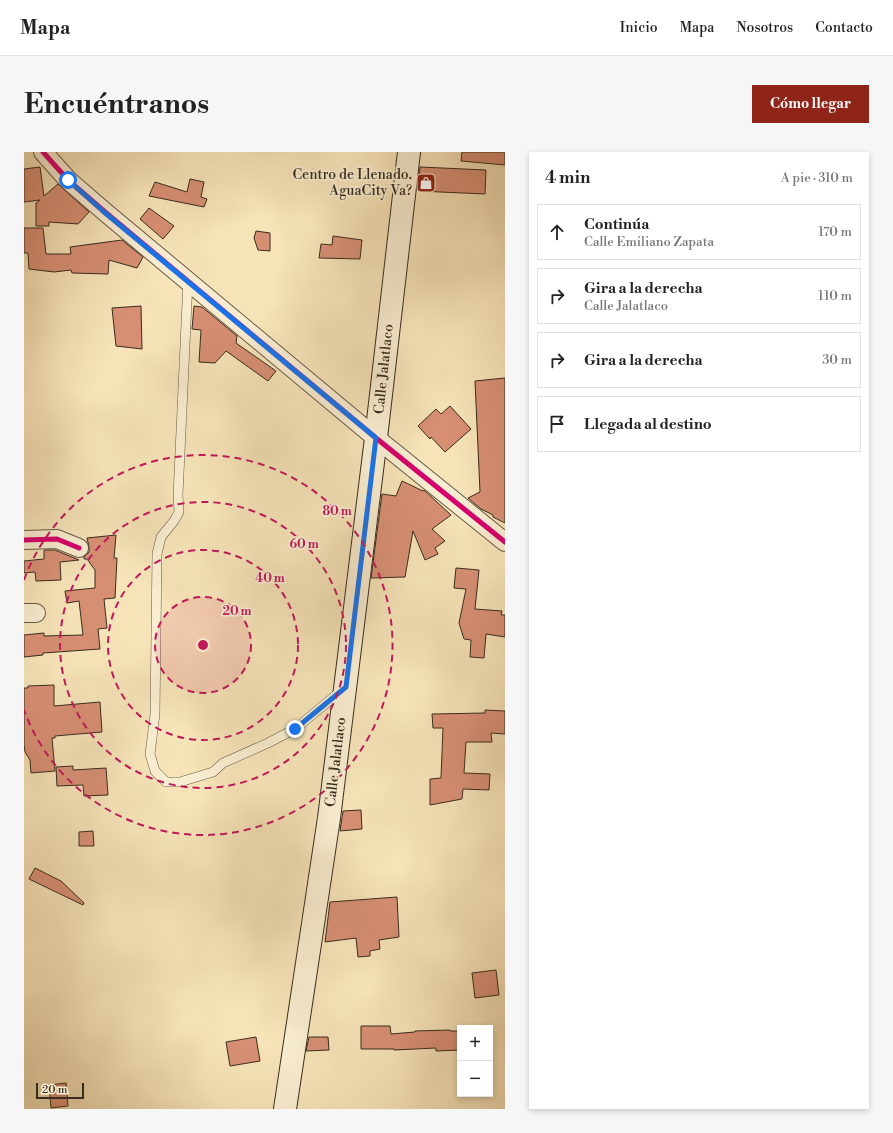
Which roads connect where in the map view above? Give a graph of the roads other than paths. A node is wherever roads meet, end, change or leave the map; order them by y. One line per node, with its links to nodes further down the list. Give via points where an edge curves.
1 (43, 152): 3 (street, via 68,180)
2 (408, 152): 4 (main road, Calle Jalatlaco)
3 (188, 281): 4 (street); 8 (lane, via 179,512 161,537 157,554 155,714 150,754 155,771 166,782 180,782 213,772 223,763 295,729)
4 (376, 438): 6 (street); 8 (main road, Calle Jalatlaco)
5 (24, 540): 7 (street, via 57,539)
6 (505, 542)
7 (79, 548)
8 (346, 687): 9 (main road, Calle Jalatlaco)
9 (285, 1109)

